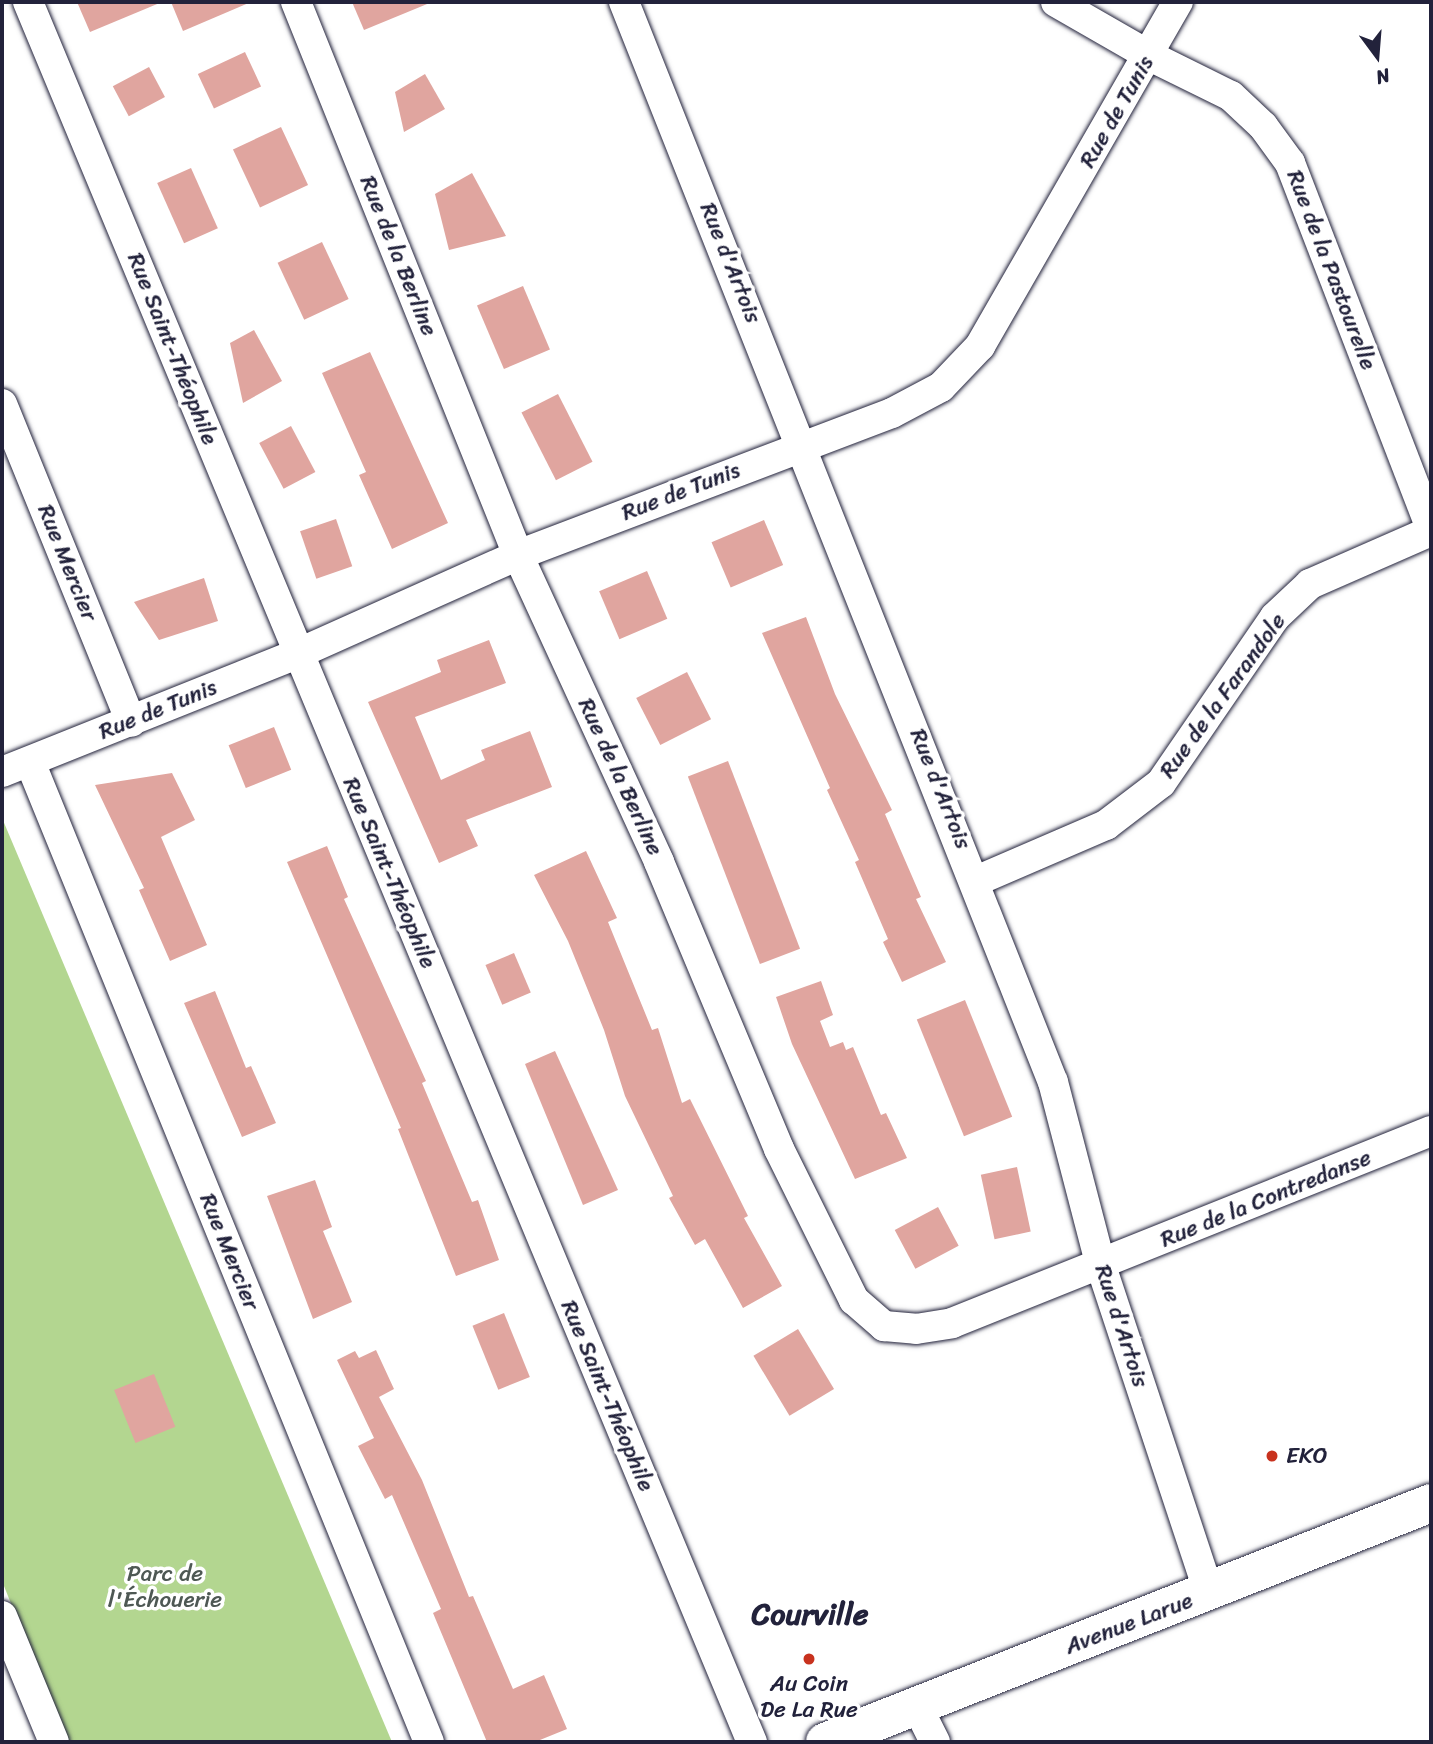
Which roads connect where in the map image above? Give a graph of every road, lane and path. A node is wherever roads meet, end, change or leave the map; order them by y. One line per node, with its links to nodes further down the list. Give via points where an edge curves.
1 (28, 2): 11 (street, Rue Saint-Théophile)
2 (296, 2): 10 (street, Rue de la Berline)
3 (624, 2): 8 (street, Rue d'Artois)
4 (1056, 2): 6 (street, Rue de la Pastourelle)
5 (1178, 2): 6 (street, Rue de Tunis)
6 (1150, 56): 8 (street, Rue de Tunis, via 980,346 941,387 892,413); 9 (street, Rue de la Pastourelle, via 1231,96 1263,126 1290,163)
7 (2, 404): 12 (street, Rue Mercier)
8 (803, 445): 10 (street, Rue de Tunis); 15 (street, Rue d'Artois)
9 (1431, 529): 15 (street, Rue de la Farandole, via 1310,584 1275,617 1161,783 1105,825)
10 (518, 555): 11 (street, Rue de Tunis); 17 (street, Rue de la Berline, via 659,862 779,1149 854,1300 884,1326 916,1329 951,1324)
11 (297, 654): 12 (street, Rue de Tunis); 24 (street, Rue Saint-Théophile)
12 (131, 722): 13 (street, Rue de Tunis)
13 (30, 762): 14 (street, Rue de Tunis); 23 (street, Rue Mercier)
14 (2, 772)
15 (976, 881): 17 (street, Rue d'Artois, via 1053,1082)
16 (1431, 1131): 17 (street, Rue de la Contredanse)
17 (1101, 1266): 19 (street, Rue d'Artois)
18 (1431, 1503): 19 (street, Avenue Larue)
19 (1209, 1593): 21 (street, Avenue Larue)
20 (2, 1616): 22 (street)
21 (917, 1706): 25 (street, Avenue Larue); 26 (street)
22 (54, 1742)
23 (429, 1742)
24 (752, 1742)
25 (825, 1742)
26 (935, 1742)

